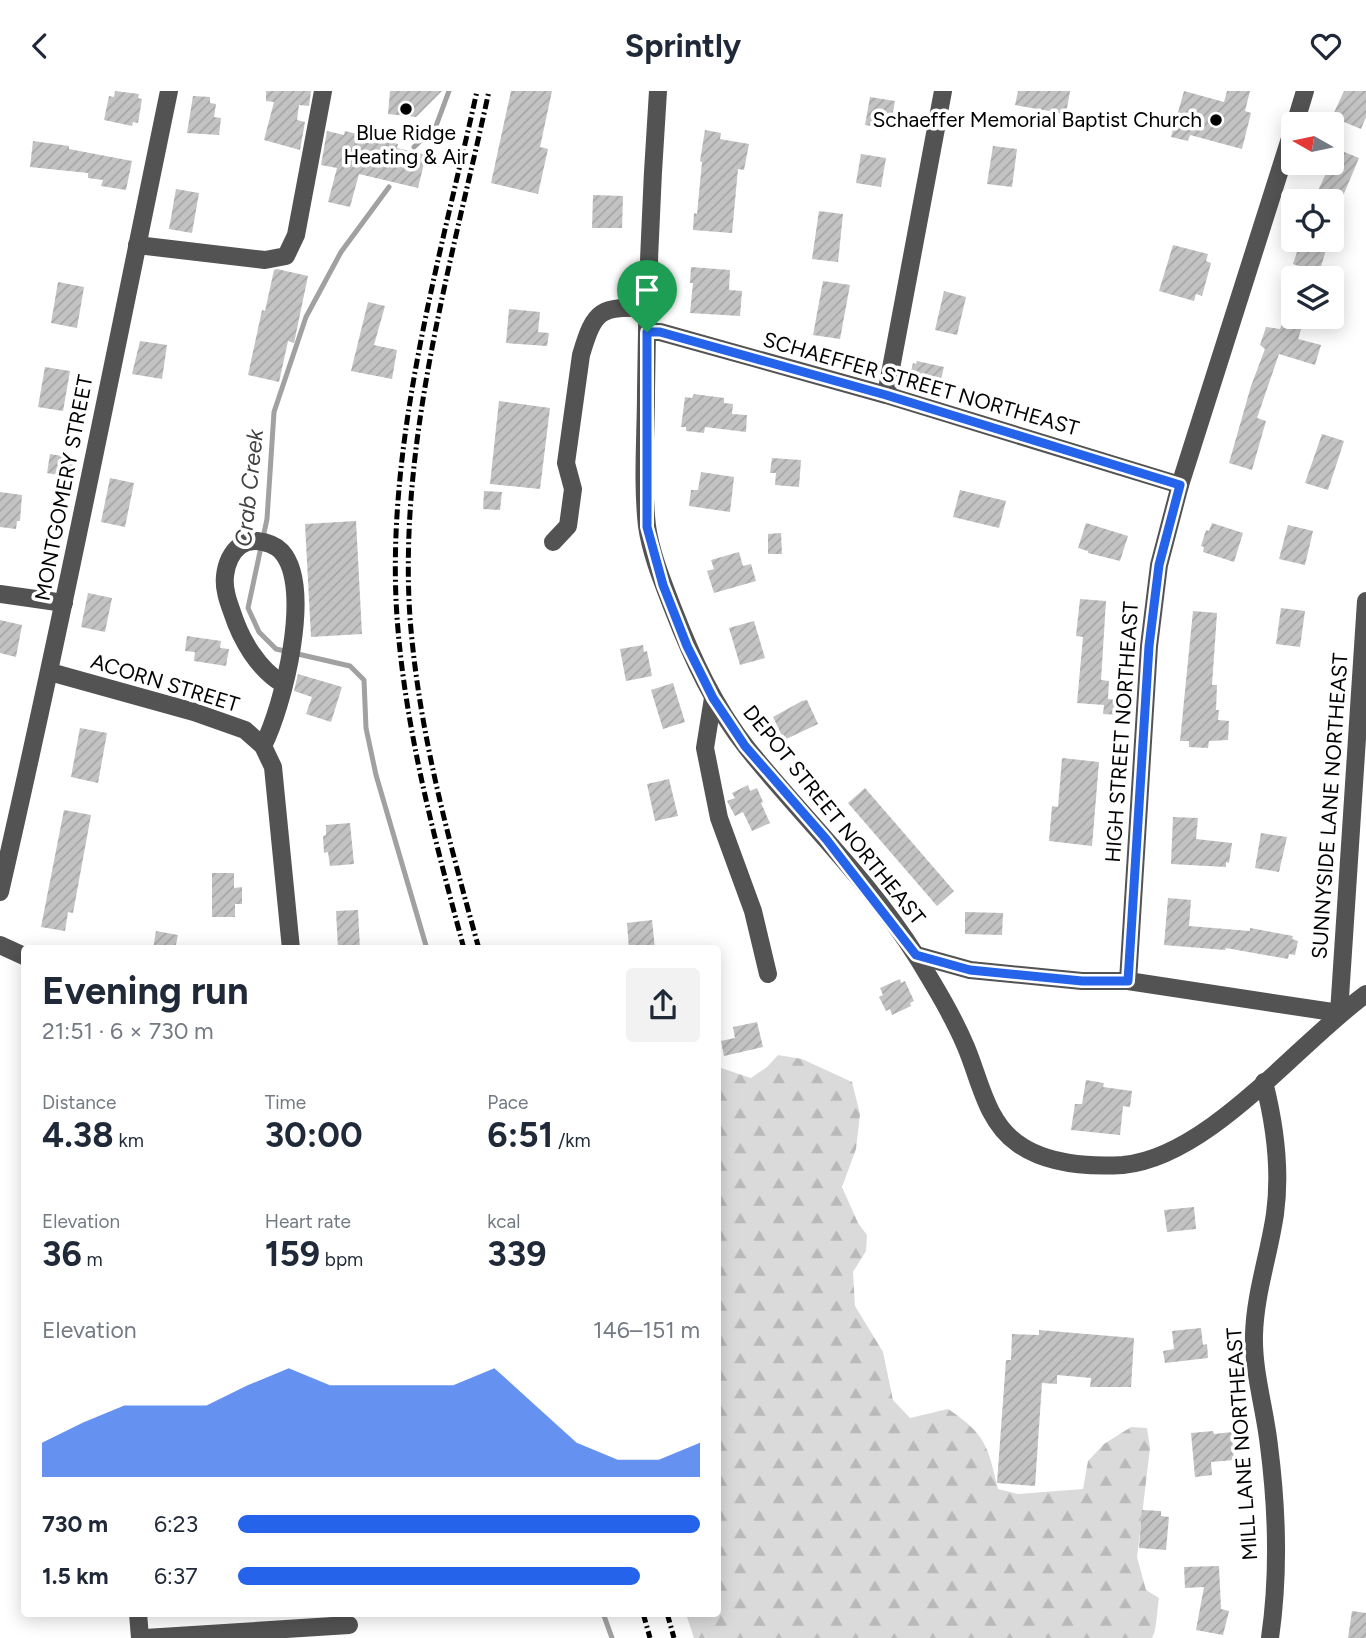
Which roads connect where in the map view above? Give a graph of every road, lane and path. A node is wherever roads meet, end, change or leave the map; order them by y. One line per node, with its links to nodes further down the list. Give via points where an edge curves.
1 (169, 91): 8 (street, MONTGOMERY STREET)
2 (323, 91): 8 (street, via 296,235 286,256 265,260)
3 (658, 91): 9 (street, DEPOT STREET NORTHEAST)
4 (943, 91): 11 (street)
5 (1305, 91): 6 (street)
6 (1299, 112)
7 (1281, 167): 12 (street, HIGH STREET NORTHEAST)
8 (137, 245): 16 (street, MONTGOMERY STREET)
9 (648, 308): 10 (street, DEPOT STREET NORTHEAST); 13 (street, via 613,307 601,313 586,338 566,463 573,489 568,526)
10 (647, 332): 11 (street, SCHAEFFER STREET NORTHEAST); 19 (street, DEPOT STREET NORTHEAST, via 647,527 687,646)
11 (886, 395): 12 (street, SCHAEFFER STREET NORTHEAST)
12 (1180, 485): 27 (street, HIGH STREET NORTHEAST, via 1159,565 1149,646)
13 (553, 542)
14 (0, 594): 16 (street)
15 (1366, 601): 29 (street, SUNNYSIDE LANE NORTHEAST)
16 (64, 603): 17 (street, MONTGOMERY STREET)
17 (50, 672): 20 (street, ACORN STREET, via 245,730); 21 (street, MONTGOMERY STREET)
18 (284, 684): 18 (street, via 269,675 242,637 225,590 227,562 239,545 254,541 274,545 283,553 294,584 296,611); 20 (street)
19 (713, 698): 25 (street, DEPOT STREET NORTHEAST, via 745,746 826,839); 26 (street, via 705,748 719,818 753,911)
20 (263, 745): 23 (street, via 272,767)
21 (0, 892)
22 (0, 944): 24 (street)
23 (290, 945)
24 (21, 954)
25 (916, 955): 27 (street, via 970,970); 30 (street, DEPOT STREET NORTHEAST, via 965,1045 990,1111 1016,1143 1049,1159 1126,1165 1168,1154 1207,1130)
26 (768, 974)
27 (1128, 981): 29 (street)
28 (1366, 995): 29 (street, DEPOT STREET NORTHEAST)
29 (1339, 1013): 30 (street, DEPOT STREET NORTHEAST)
30 (1264, 1082): 34 (street, MILL LANE NORTHEAST, via 1275,1123 1275,1211 1254,1336 1270,1448 1275,1537)
31 (139, 1617): 33 (street)
32 (349, 1626): 33 (street)
33 (143, 1638)
34 (1270, 1638)

